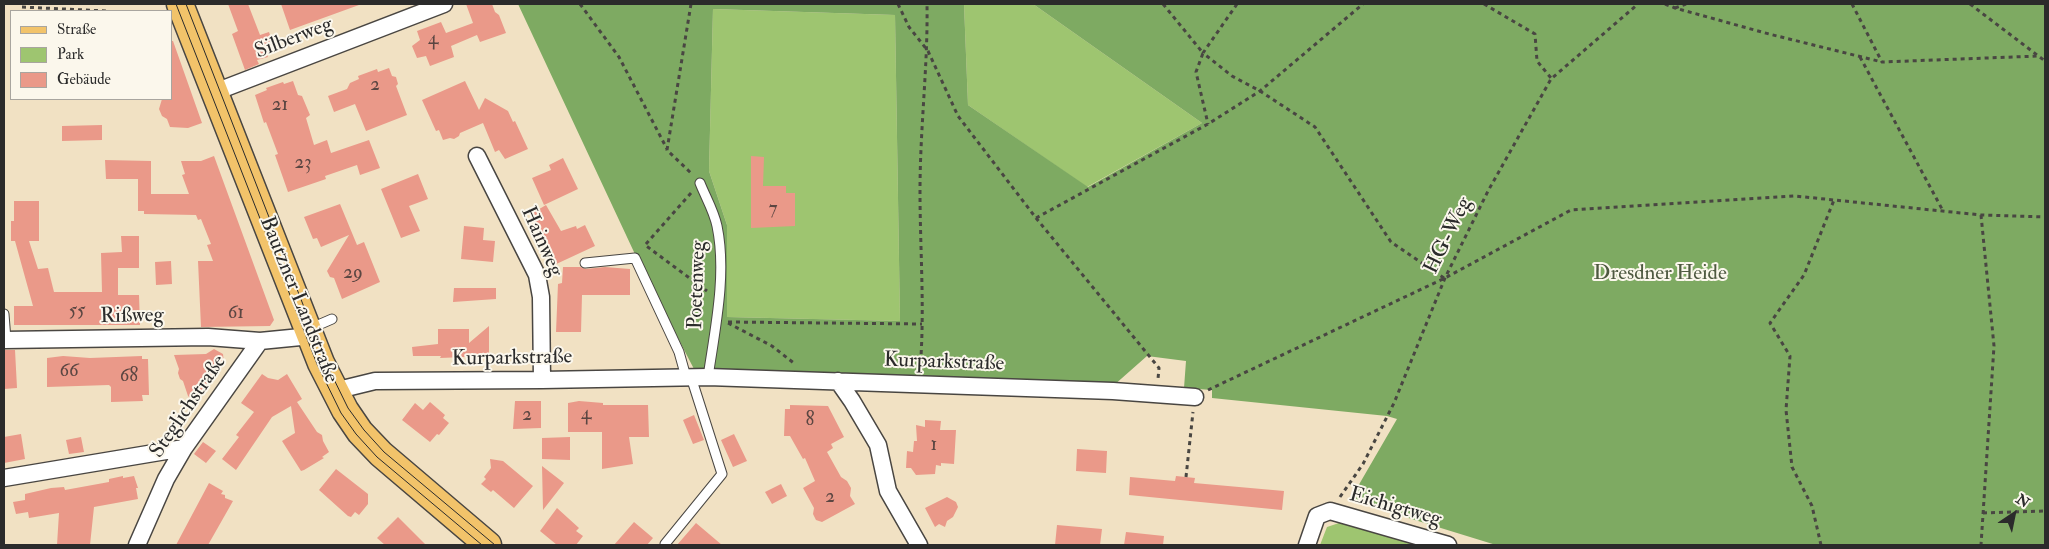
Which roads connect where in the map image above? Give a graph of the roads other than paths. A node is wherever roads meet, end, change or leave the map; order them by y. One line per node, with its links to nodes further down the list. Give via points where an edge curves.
1 (180, 4): 3 (main road, Bautzner Landstraße)
2 (444, 4): 3 (street, Silberweg)
3 (216, 92): 9 (main road, Bautzner Landstraße)
4 (477, 156): 14 (street, Hainweg, via 537,275 541,297)
5 (700, 182): 13 (lane, Poetenweg, via 717,225 720,254 719,300)
6 (585, 263): 12 (lane, via 635,258)
7 (4, 314): 10 (lane)
8 (332, 319): 9 (lane)
9 (310, 333): 11 (street); 16 (main road, Bautzner Landstraße)
10 (5, 340): 11 (street, Rißweg, via 208,337)
11 (260, 341): 18 (street, Steglichstraße)
12 (688, 377): 13 (street, Kurparkstraße); 14 (street, Kurparkstraße); 20 (lane, via 722,474)
13 (708, 377): 15 (street, Kurparkstraße)
14 (542, 380): 16 (street, Kurparkstraße, via 375,381)
15 (838, 381): 17 (street, Kurparkstraße); 23 (street, via 878,445 888,491)
16 (334, 392): 22 (main road, Bautzner Landstraße, via 360,432 380,454)
17 (1195, 397)
18 (184, 448): 19 (street); 21 (street, Steglichstraße, via 166,479)
19 (4, 478)
20 (664, 544)
21 (137, 545)
22 (488, 545)
23 (919, 545)
24 (1307, 545): 25 (street, Eichigtweg, via 1317,516 1330,511)
25 (1448, 545)

